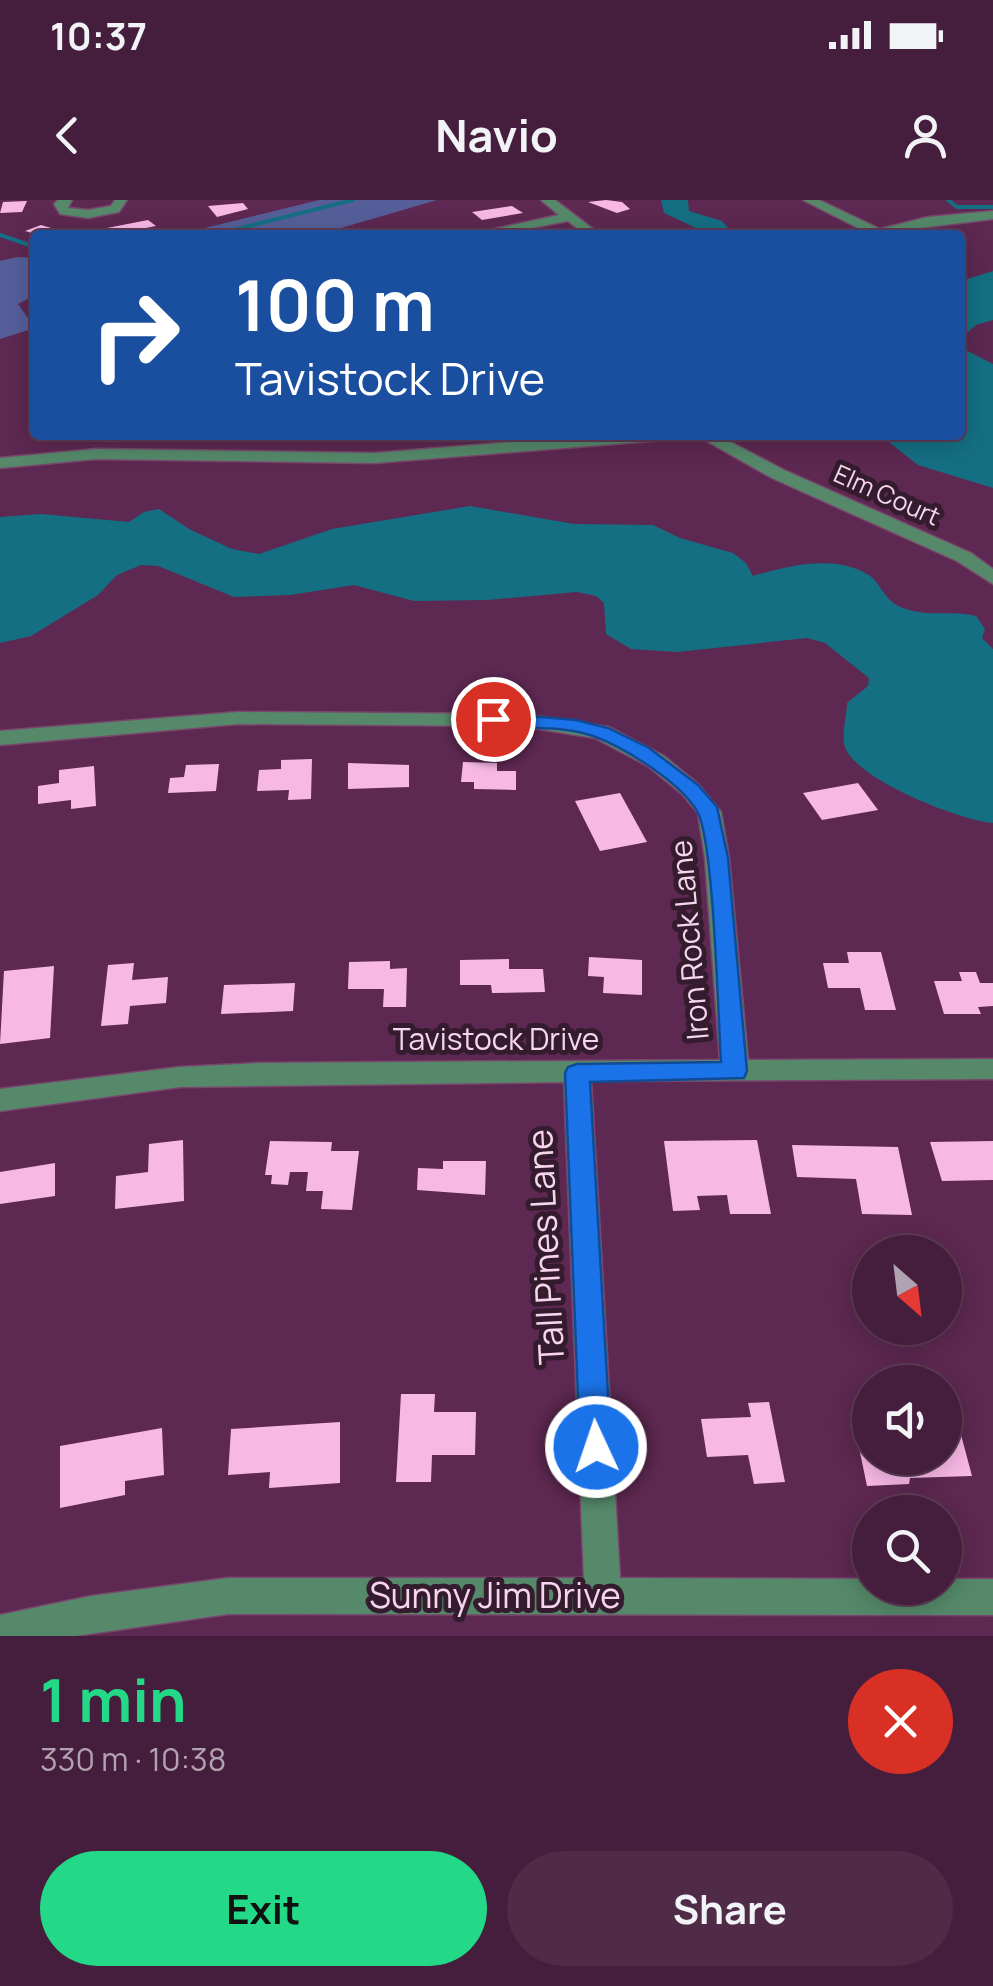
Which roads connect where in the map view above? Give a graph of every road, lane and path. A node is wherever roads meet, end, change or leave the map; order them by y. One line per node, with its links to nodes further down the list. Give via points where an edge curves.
1 (66, 200): 2 (street, via 60,204 64,210 88,214 115,209)
2 (121, 200)
3 (548, 200): 6 (street)
4 (809, 200): 9 (street)
5 (993, 215): 10 (street)
6 (572, 218): 7 (street); 8 (street)
7 (503, 230)
8 (588, 230)
9 (865, 230)
10 (890, 230)
11 (99, 440): 15 (street)
12 (546, 440): 14 (street)
13 (713, 440): 17 (street, Elm Court, via 964,557)
14 (499, 442): 15 (street, via 375,458)
15 (96, 454): 16 (street)
16 (0, 463)
17 (993, 578)
18 (0, 738): 20 (street, Iron Rock Lane, via 264,718 521,720 608,735 656,761 710,812)
19 (993, 1069): 20 (street, Tavistock Drive)
20 (735, 1071): 21 (street, Tavistock Drive)
21 (577, 1073): 22 (street, Tavistock Drive, via 260,1073); 23 (street, Tall Pines Lane)
22 (0, 1100)
23 (603, 1596): 24 (street, Sunny Jim Drive); 25 (street, Sunny Jim Drive, via 228,1596)
24 (993, 1597)
25 (0, 1634)

